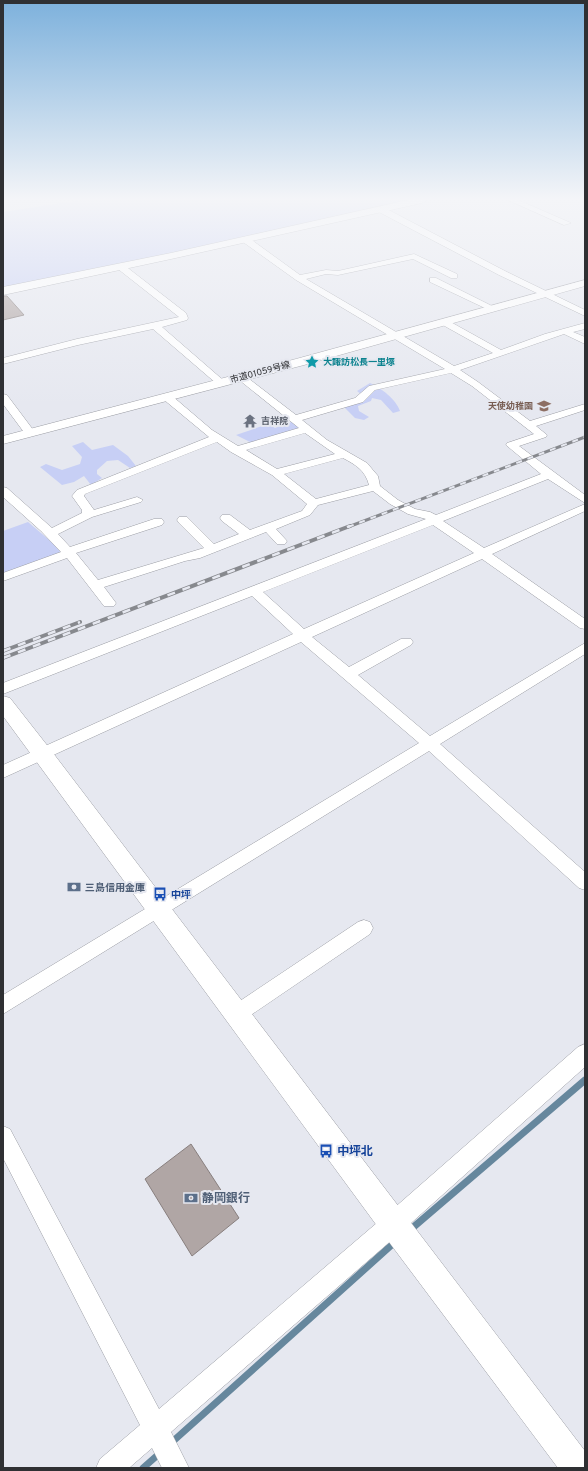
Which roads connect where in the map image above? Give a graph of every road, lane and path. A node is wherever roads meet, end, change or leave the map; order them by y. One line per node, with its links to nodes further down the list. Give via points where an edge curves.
1 (113, 269): 11 (main road)
2 (123, 269): 16 (street, via 183,315 184,318 180,320)
3 (286, 269): 7 (street)
4 (357, 269): 7 (street)
5 (438, 269): 10 (street, via 456,278)
6 (493, 269): 12 (street)
7 (299, 278): 19 (street)
8 (433, 280): 10 (street)
9 (585, 283): 12 (street, 市道01059号線)
10 (442, 285): 13 (street)
11 (3, 291)
12 (545, 294): 13 (street, 市道01059号線); 14 (street)
13 (492, 308): 15 (street, 市道01059号線)
14 (585, 313)
15 (444, 322): 19 (street, 市道01059号線); 21 (street)
16 (155, 326): 22 (street); 25 (street)
17 (585, 326): 18 (street)
18 (565, 331): 20 (street); 21 (street)
19 (397, 335): 23 (street); 24 (street, 市道01059号線)
20 (585, 341)
21 (500, 353): 23 (street)
22 (3, 361)
23 (453, 369): 29 (street, via 410,382 372,388 359,400); 30 (street, via 484,389)
24 (241, 377): 25 (street, 市道01059号線); 29 (street)
25 (220, 382): 27 (street, 市道01059号線)
26 (3, 397): 32 (street)
27 (167, 397): 32 (street, 市道01059号線); 33 (street)
28 (585, 407): 30 (street)
29 (295, 420): 31 (street)
30 (528, 425): 38 (street, via 542,435 512,445)
31 (308, 429): 35 (street); 36 (street, via 323,442)
32 (30, 433): 34 (street, 市道01059号線)
33 (217, 438): 35 (street); 45 (street, via 81,492 78,496 88,510)
34 (3, 440)
35 (236, 450): 37 (street)
36 (346, 454): 37 (street); 39 (street, via 363,465 372,476)
37 (276, 473): 43 (street)
38 (549, 475): 42 (street); 47 (street)
39 (375, 487): 43 (street); 47 (street, via 402,507)
40 (3, 490): 51 (street, via 12,501)
41 (136, 500): 45 (street)
42 (585, 500)
43 (314, 503): 50 (street, via 306,513)
44 (585, 507): 56 (street)
45 (88, 515): 51 (street)
46 (226, 518): 52 (street)
47 (434, 519): 56 (street); 59 (street)
48 (183, 520): 54 (street)
49 (158, 522): 55 (street)
50 (268, 527): 52 (street); 53 (street)
51 (50, 533): 55 (street)
52 (248, 535): 54 (street)
53 (281, 541)
54 (212, 549): 58 (street)
55 (69, 553): 57 (street); 58 (street)
56 (483, 553): 61 (street); 62 (street)
57 (3, 577)
58 (96, 586): 60 (street)
59 (254, 591): 62 (street); 66 (street)
60 (109, 603)
61 (585, 625)
62 (302, 635): 65 (street); 69 (street)
63 (406, 642): 65 (street)
64 (585, 648): 68 (street)
65 (348, 674): 68 (street)
66 (3, 689)
67 (3, 703): 69 (street)
68 (429, 743): 71 (street); 72 (street)
69 (43, 754): 70 (street); 72 (street)
70 (3, 772)
71 (585, 883)
72 (158, 908): 74 (street); 75 (street)
73 (364, 928): 75 (street)
74 (3, 1005)
75 (238, 1013): 78 (street)
76 (585, 1054): 78 (street)
77 (3, 1136): 79 (street)
78 (393, 1224): 79 (street); 82 (street)
79 (155, 1429): 80 (street); 81 (street)
80 (109, 1468)
81 (176, 1468)
82 (578, 1468)

